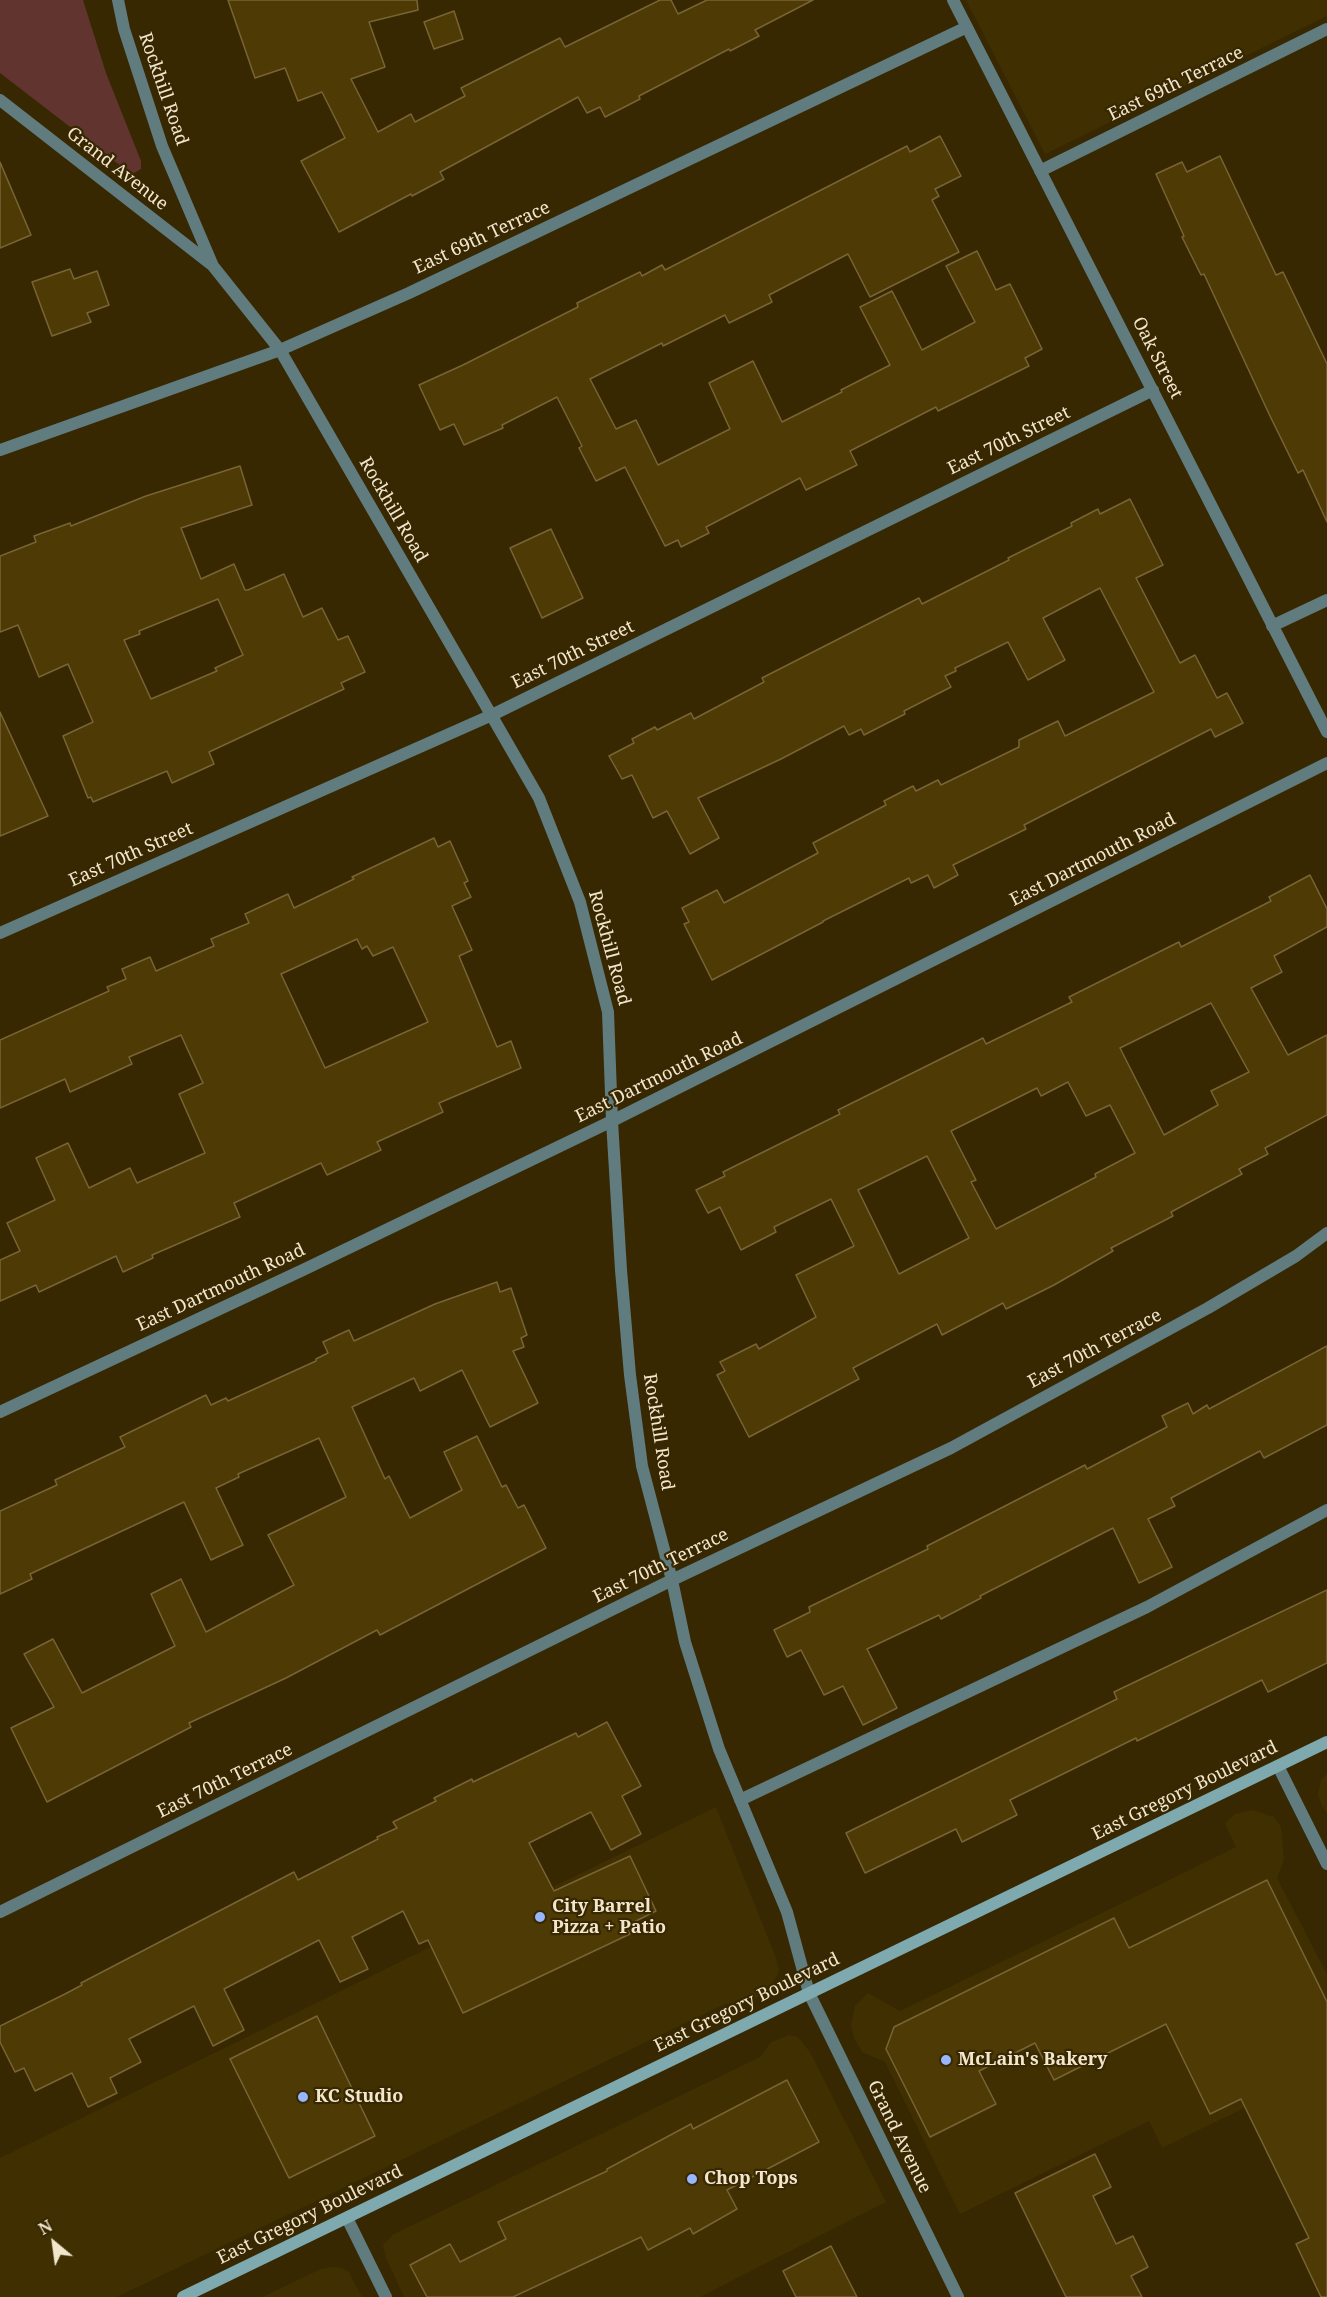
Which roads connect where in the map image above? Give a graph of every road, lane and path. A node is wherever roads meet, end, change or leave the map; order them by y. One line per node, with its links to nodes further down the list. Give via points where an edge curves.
1 (118, 0): 7 (street, Rockhill Road, via 162,146)
2 (953, 0): 3 (street, Oak Street)
3 (967, 27): 6 (street, Oak Street); 8 (street, East 69th Terrace, via 409,293)
4 (1327, 29): 6 (street, East 69th Terrace)
5 (0, 100): 7 (street, Grand Avenue)
6 (1040, 171): 9 (street, Oak Street)
7 (213, 266): 8 (street, Rockhill Road)
8 (280, 350): 10 (street, East 69th Terrace); 13 (street, Rockhill Road)
9 (1153, 390): 12 (street, Oak Street); 13 (street, East 70th Street)
10 (0, 450)
11 (1327, 600): 12 (street)
12 (1272, 626): 14 (street, Oak Street)
13 (492, 715): 16 (street, East 70th Street); 17 (street, Rockhill Road, via 539,798 580,902 608,1012)
14 (1327, 732)
15 (1327, 763): 17 (street, East Dartmouth Road)
16 (0, 933)
17 (612, 1121): 19 (street, East Dartmouth Road); 21 (street, Rockhill Road, via 630,1375 642,1466)
18 (1327, 1233): 21 (street, East 70th Terrace, via 1208,1308 951,1448)
19 (0, 1412)
20 (1327, 1510): 24 (street, via 1147,1607)
21 (672, 1580): 24 (street, Rockhill Road, via 698,1688); 26 (street, East 70th Terrace)
22 (1327, 1742): 23 (main road, East Gregory Boulevard)
23 (1278, 1766): 25 (street); 27 (main road, East Gregory Boulevard)
24 (740, 1800): 27 (street, Rockhill Road, via 787,1912)
25 (1327, 1864)
26 (0, 1912)
27 (809, 1993): 28 (main road, East Gregory Boulevard); 31 (street, Grand Avenue)
28 (347, 2218): 29 (main road, East Gregory Boulevard); 30 (street)
29 (183, 2297)
30 (386, 2297)
31 (958, 2297)

